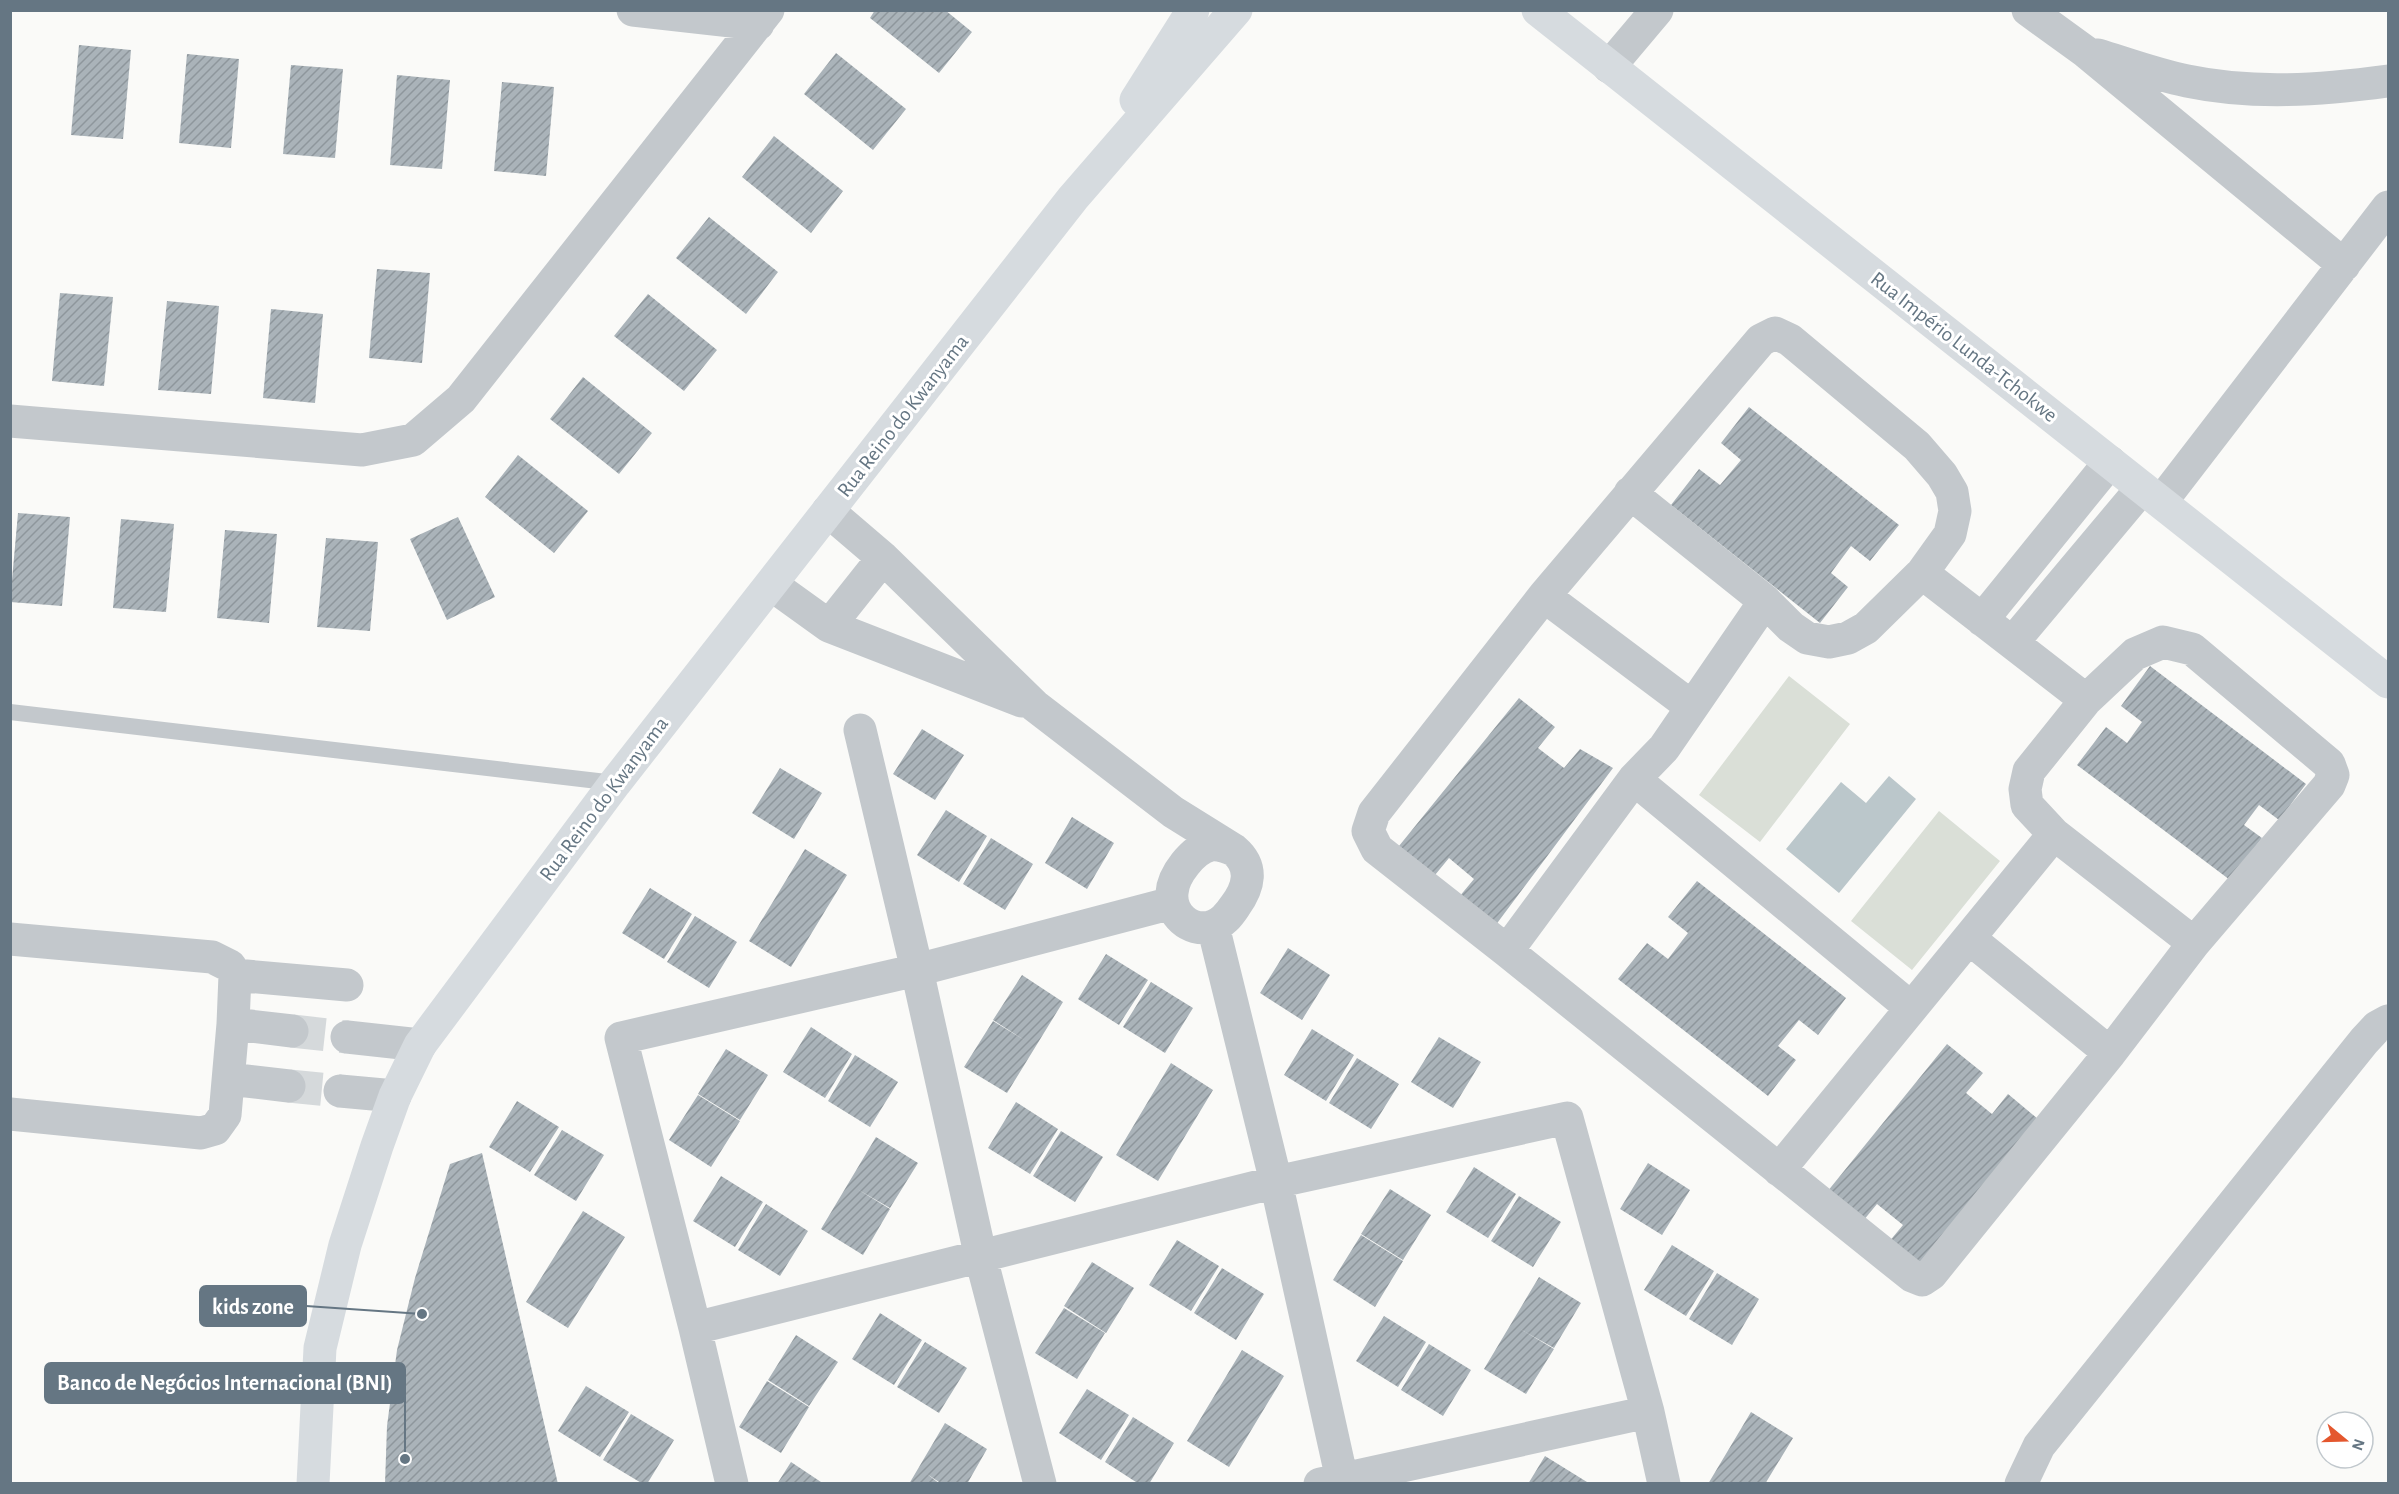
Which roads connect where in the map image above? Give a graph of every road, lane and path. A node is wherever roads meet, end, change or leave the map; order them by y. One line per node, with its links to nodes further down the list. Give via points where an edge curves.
1 (633, 10): 7 (street)
2 (1194, 10): 11 (street, Rua Reino do Kwanyama)
3 (1236, 10): 11 (street, Rua Reino do Kwanyama)
4 (1656, 10): 9 (street)
5 (2028, 10): 8 (street)
6 (1538, 11): 9 (street, Rua Império Lunda-Tchokwe)
7 (763, 17): 14 (street, via 461,399 413,440 362,450)
8 (2086, 52): 10 (street, via 2187,81 2271,92); 13 (street)
9 (1609, 67): 15 (street, Rua Império Lunda-Tchokwe)
10 (2388, 81)
11 (1074, 198): 18 (street, Rua Reino do Kwanyama)
12 (2388, 207): 13 (street)
13 (2344, 265): 17 (street)
14 (10, 421)
15 (2110, 462): 17 (street, Rua Império Lunda-Tchokwe); 24 (street)
16 (1630, 493): 20 (street, via 1761,340 1775,333 1790,340 1908,439 1942,475 1952,492 1950,534); 22 (street); 23 (street)
17 (2152, 495): 26 (street); 27 (street, Rua Império Lunda-Tchokwe)
18 (828, 511): 19 (street); 21 (street, Rua Reino do Kwanyama)
19 (883, 558): 25 (street); 29 (street)
20 (1922, 573): 23 (street, via 1866,628 1829,642 1807,638); 24 (street)
21 (772, 585): 25 (street); 34 (street, Rua Reino do Kwanyama)
22 (1544, 596): 30 (street); 44 (street, via 1374,813 1368,831 1377,849)
23 (1765, 601): 30 (street)
24 (1982, 620): 26 (street)
25 (829, 626): 29 (street)
26 (2013, 642): 28 (street)
27 (2388, 682)
28 (2086, 700): 36 (street, via 2029,771 2027,805); 43 (street, via 2135,654 2163,642 2192,649 2329,764 2333,775 2330,785)
29 (1035, 706): 35 (street)
30 (1692, 707): 33 (street, via 1664,748)
31 (10, 712): 34 (lane)
32 (860, 730): 45 (street)
33 (1634, 779): 44 (street); 48 (street)
34 (615, 783): 53 (street, Rua Reino do Kwanyama)
35 (1173, 812): 37 (street); 38 (street)
36 (2055, 834): 42 (street); 43 (street)
37 (1234, 850): 38 (street, via 1215,844); 40 (street, via 1246,865 1248,884 1230,913)
38 (1190, 860): 39 (street, via 1172,890)
39 (1172, 903): 40 (street, via 1182,920 1202,928); 45 (street)
40 (1213, 926): 61 (street)
41 (10, 939): 46 (street, via 212,957 230,966)
42 (1970, 939): 48 (street); 54 (street)
43 (2194, 943): 54 (street)
44 (1507, 951): 60 (street)
45 (917, 970): 62 (street); 63 (street, via 621,1038)
46 (235, 975): 47 (street); 50 (street)
47 (347, 985)
48 (1910, 1007): 60 (street)
49 (2388, 1021): 70 (street, via 2364,1041 2039,1446)
50 (233, 1024): 51 (street); 55 (street)
51 (292, 1031)
52 (346, 1037): 53 (street)
53 (420, 1046): 58 (street, Rua Reino do Kwanyama)
54 (2110, 1053): 60 (street, via 1931,1274 1922,1280)
55 (229, 1079): 56 (street); 59 (street, via 225,1115 208,1132)
56 (289, 1086)
57 (340, 1091): 58 (street)
58 (395, 1096): 66 (street, Rua Reino do Kwanyama, via 345,1245 320,1348)
59 (10, 1114)
60 (1779, 1170)
61 (1276, 1182): 62 (street); 64 (street, via 1567,1118); 65 (street)
62 (981, 1258): 63 (street); 68 (street)
63 (695, 1329): 67 (street)
64 (1648, 1412): 65 (street); 69 (street)
65 (1335, 1482)
66 (313, 1484)
67 (732, 1484)
68 (1040, 1484)
69 (1664, 1484)
70 (2021, 1484)

